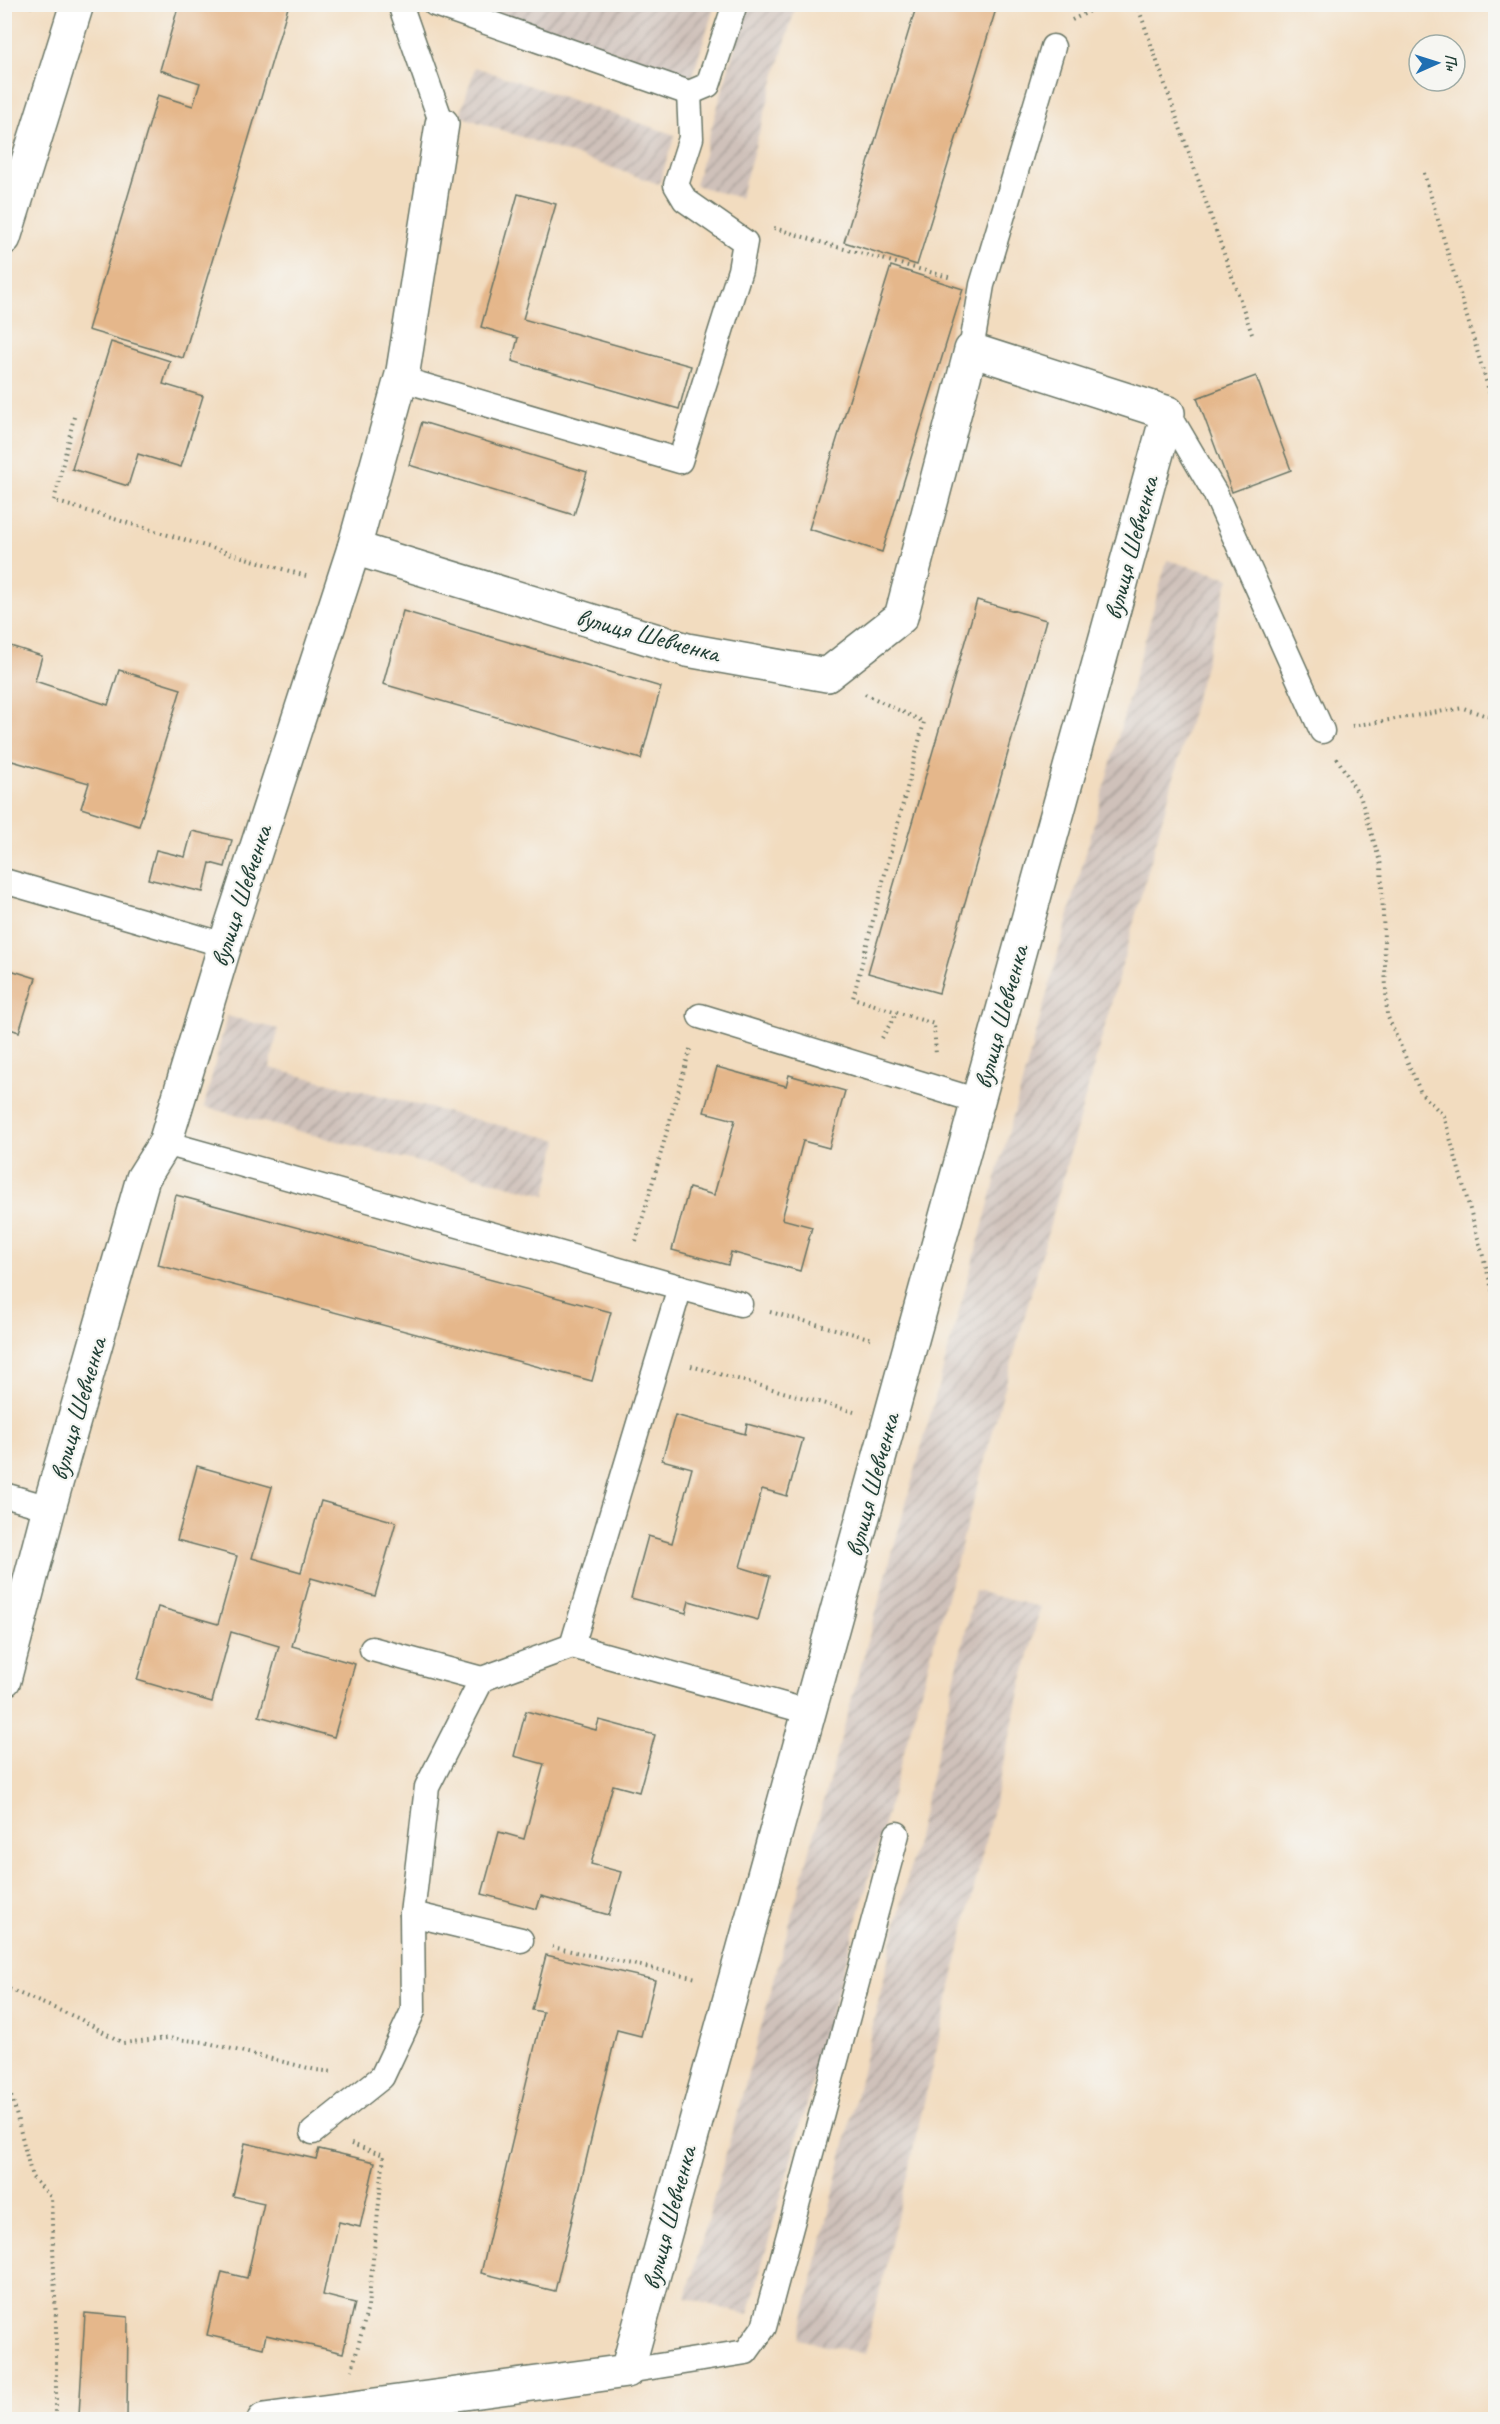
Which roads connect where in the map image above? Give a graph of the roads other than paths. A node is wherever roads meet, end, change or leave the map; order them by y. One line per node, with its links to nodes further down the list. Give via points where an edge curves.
1 (77, 4): 8 (street)
2 (400, 4): 7 (lane)
3 (435, 4): 6 (lane)
4 (735, 4): 6 (lane, via 708,85)
5 (1053, 46): 9 (lane, via 982,285)
6 (689, 93): 10 (lane, via 691,138 676,185 685,200 745,242 740,270 680,461)
7 (442, 124): 10 (street, вулиця Шевченка)
8 (4, 238)
9 (971, 350): 11 (street); 12 (street, вулиця Шевченка, via 901,617 827,675 687,650)
10 (401, 379): 12 (street, вулиця Шевченка)
11 (1168, 413): 13 (lane, via 1215,493); 17 (street, вулиця Шевченка)
12 (354, 548): 15 (street, вулиця Шевченка)
13 (1322, 731)
14 (4, 881): 15 (lane)
15 (225, 945): 18 (street, вулиця Шевченка)
16 (700, 1016): 17 (lane)
17 (978, 1101): 27 (street, вулиця Шевченка)
18 (165, 1143): 19 (lane); 22 (street, вулиця Шевченка, via 143,1178)
19 (680, 1287): 20 (lane); 23 (lane)
20 (740, 1304)
21 (4, 1495): 22 (lane)
22 (49, 1508): 26 (street, вулиця Шевченка)
23 (572, 1646): 25 (lane); 27 (lane)
24 (372, 1648): 25 (lane)
25 (482, 1679): 29 (lane, via 427,1787)
26 (4, 1680)
27 (809, 1712): 32 (street, вулиця Шевченка)
28 (897, 1834): 32 (lane, via 764,2327 746,2352)
29 (412, 1914): 30 (lane); 31 (lane, via 414,2011 382,2077)
30 (521, 1940)
31 (313, 2132)
32 (627, 2371): 33 (street)
33 (264, 2420)

